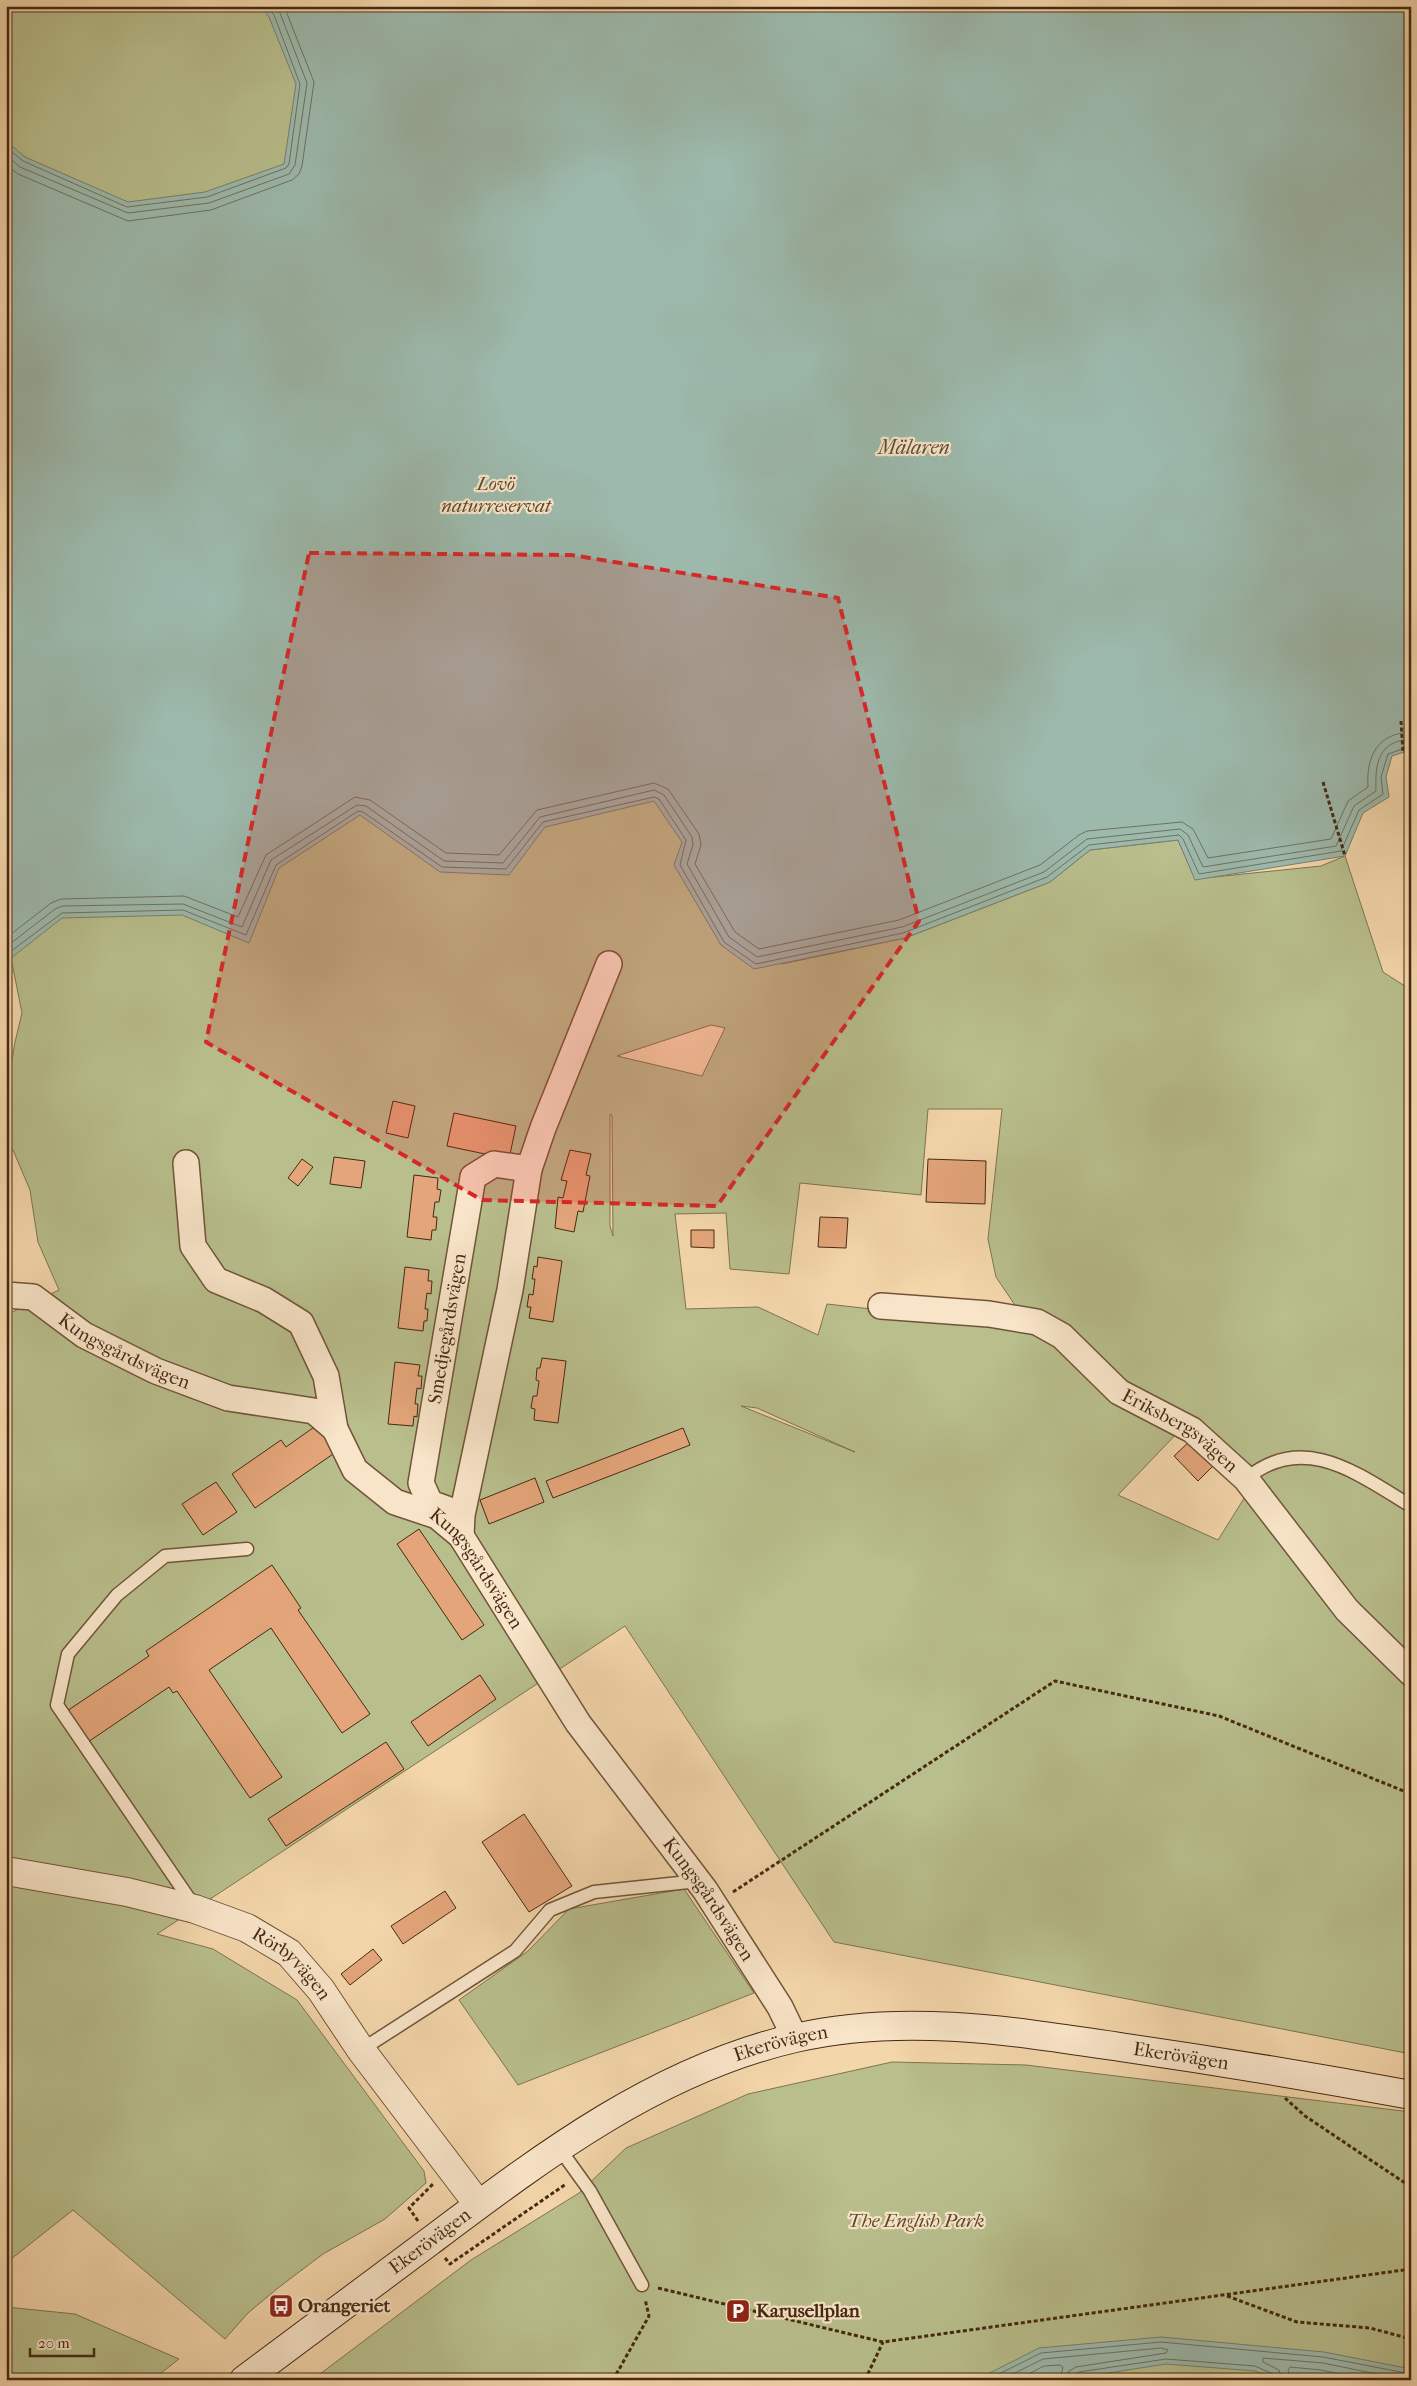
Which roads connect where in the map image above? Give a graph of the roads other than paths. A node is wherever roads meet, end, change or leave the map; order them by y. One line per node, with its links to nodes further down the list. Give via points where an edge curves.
1 (609, 964): 3 (street)
2 (186, 1164): 6 (street, via 193,1246 216,1280 264,1300 301,1323 326,1376)
3 (529, 1169): 9 (street, via 510,1290); 9 (street, Smedjegårdsvägen, via 494,1164 473,1178 421,1483 430,1503)
4 (6, 1296): 6 (street, Kungsgårdsvägen, via 33,1297 84,1334 156,1371 228,1398 314,1411)
5 (881, 1306): 7 (street, Eriksbergsvägen, via 990,1314 1037,1322 1062,1336 1118,1392 1192,1430)
6 (335, 1430): 9 (street, Kungsgårdsvägen, via 355,1470 395,1502)
7 (1246, 1479): 8 (lane, via 1256,1470 1283,1458 1318,1458 1344,1467); 11 (street, Eriksbergsvägen, via 1347,1610)
8 (1411, 1506)
9 (462, 1525): 13 (street, Kungsgårdsvägen, via 578,1723)
10 (247, 1549): 14 (lane, via 165,1556 117,1595 68,1654 57,1705)
11 (1411, 1673)
12 (6, 1871): 14 (main road, Rörbyvägen, via 127,1892)
13 (698, 1881): 15 (street, Kungsgårdsvägen, via 780,2007); 16 (lane, via 594,1892 550,1910 516,1951)
14 (195, 1908): 16 (main road, Rörbyvägen, via 247,1928 289,1953 320,1990)
15 (795, 2038): 17 (main road, Ekerövägen, via 901,2025 1005,2030 1259,2067); 18 (main road, Ekerövägen, via 697,2070 633,2100)
16 (361, 2050): 19 (main road, Rörbyvägen)
17 (1411, 2095)
18 (559, 2148): 19 (main road, Ekerövägen); 20 (lane, via 590,2191)
19 (478, 2204): 21 (main road, Ekerövägen)
20 (642, 2284)
21 (244, 2380)

